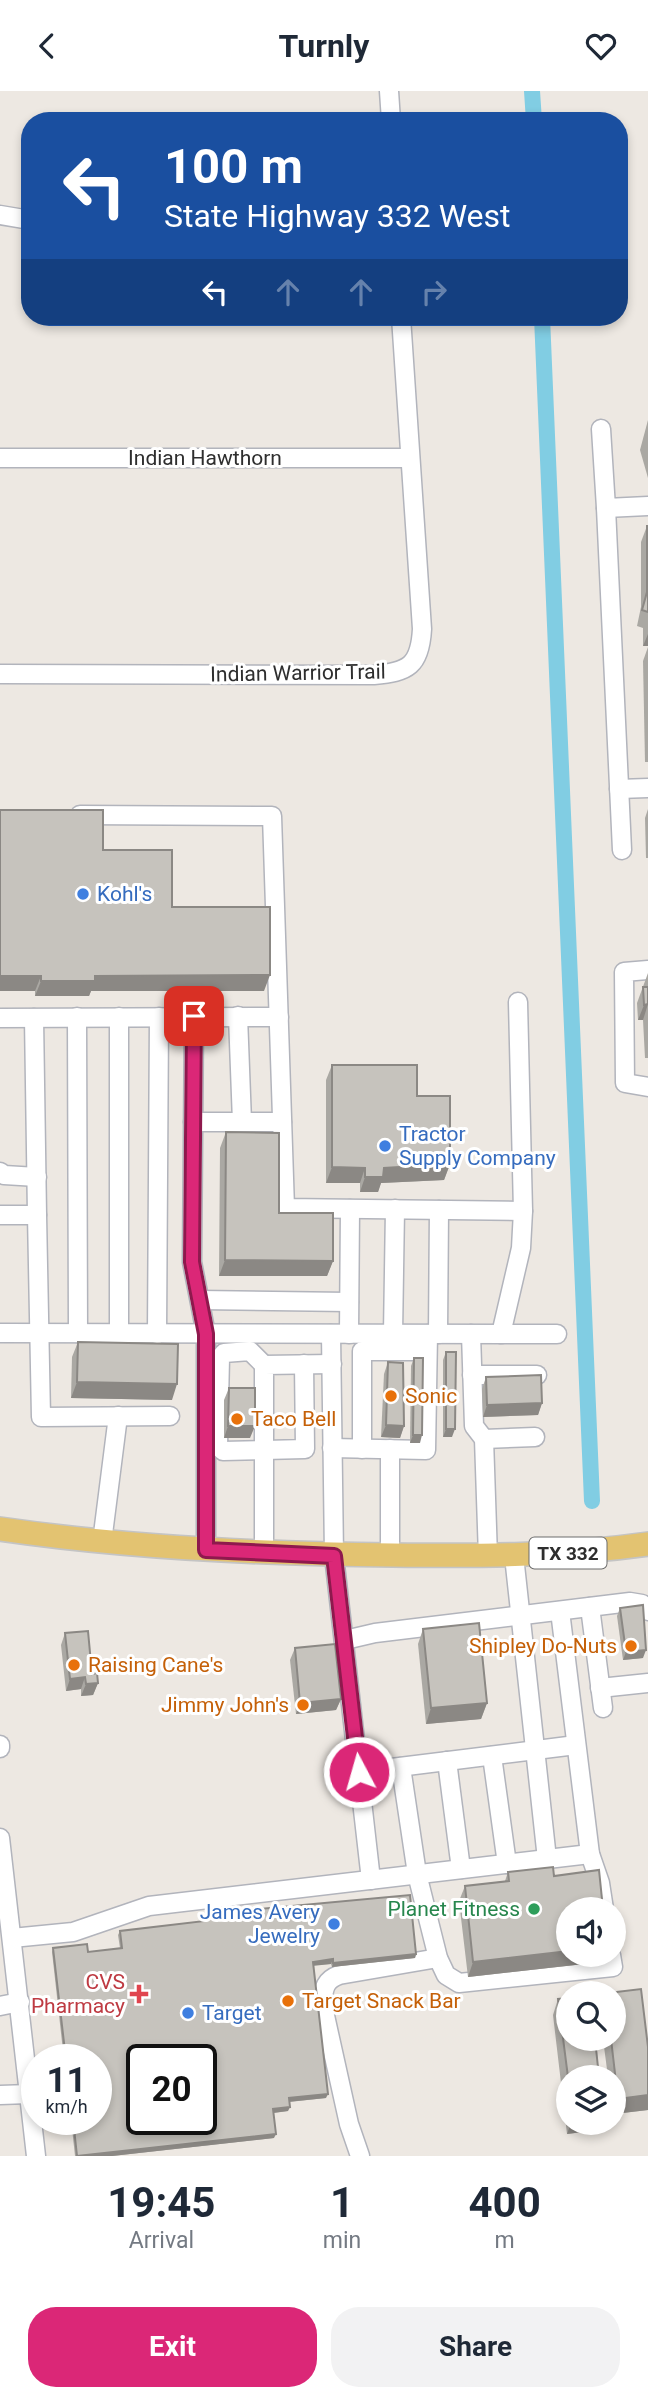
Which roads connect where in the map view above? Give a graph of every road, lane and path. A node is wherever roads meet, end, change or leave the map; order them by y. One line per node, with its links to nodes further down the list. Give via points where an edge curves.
1 (389, 91): 2 (street)
2 (390, 112)
3 (0, 215): 4 (street)
4 (21, 218)
5 (402, 326): 8 (street, Indian Warrior Trail)
6 (601, 429): 10 (street)
7 (0, 458): 8 (street, Indian Hawthorn)
8 (410, 458): 11 (street, Indian Warrior Trail, via 422,629 417,658 407,668 374,675)
9 (648, 506): 10 (street)
10 (606, 508): 13 (street)
11 (0, 674)
12 (648, 788): 13 (street)
13 (619, 789): 15 (street)
14 (68, 815): 23 (street, via 272,816)
15 (622, 850)
16 (648, 970): 26 (street, via 624,972 625,1083)
17 (518, 1002): 35 (street)
18 (194, 1016): 19 (street); 22 (street); 27 (street)
19 (238, 1016): 23 (street); 28 (street)
20 (77, 1017): 21 (street); 25 (street); 42 (street)
21 (119, 1017): 22 (street); 43 (street)
22 (159, 1017): 44 (street)
23 (279, 1017): 29 (street)
24 (0, 1018): 25 (street)
25 (34, 1018): 31 (street)
26 (648, 1087)
27 (193, 1122): 28 (street); 38 (street, via 192,1262)
28 (242, 1122): 29 (street)
29 (282, 1122): 32 (street, via 285,1208)
30 (0, 1172): 31 (street)
31 (37, 1177): 37 (street)
32 (350, 1209): 33 (street); 39 (street)
33 (396, 1209): 34 (street); 47 (street)
34 (439, 1210): 35 (street); 51 (street)
35 (523, 1211): 49 (street, via 521,1248)
36 (0, 1215): 37 (street)
37 (37, 1215): 41 (street)
38 (200, 1300): 39 (street); 45 (street)
39 (349, 1302): 46 (street)
40 (0, 1333): 41 (street)
41 (38, 1333): 42 (street); 57 (street, via 41,1417)
42 (78, 1333): 43 (street)
43 (119, 1333): 44 (street)
44 (157, 1333): 45 (street)
45 (206, 1334): 46 (street); 68 (street)
46 (340, 1334): 47 (street); 53 (street)
47 (393, 1334): 51 (street)
48 (471, 1334): 49 (street); 51 (street); 55 (street)
49 (501, 1334): 50 (street)
50 (557, 1334)
51 (431, 1340): 62 (street, via 362,1351); 63 (street, via 426,1450)
52 (304, 1364): 53 (street); 54 (street); 64 (street, via 305,1450)
53 (332, 1364): 61 (street)
54 (264, 1365): 64 (street); 64 (street, via 250,1351 224,1353 220,1358 218,1446 223,1451)
55 (472, 1375): 56 (street); 60 (street, via 474,1426)
56 (537, 1375)
57 (118, 1416): 58 (street); 66 (street)
58 (170, 1416)
59 (535, 1437): 60 (street)
60 (484, 1439): 73 (street)
61 (332, 1448): 62 (street); 71 (street)
62 (362, 1449): 63 (street)
63 (390, 1449): 70 (street)
64 (264, 1450): 69 (street)
65 (0, 1529): 66 (main road, TX 332)
66 (102, 1542): 68 (main road, TX 332)
67 (648, 1544): 72 (main road, TX 332)
68 (206, 1550): 69 (main road, TX 332)
69 (264, 1553): 71 (main road, TX 332)
70 (390, 1555): 71 (main road, TX 332); 73 (main road, TX 332)
71 (334, 1556): 78 (street)
72 (514, 1556): 73 (main road, TX 332); 77 (street)
73 (488, 1557)
74 (590, 1607): 75 (street); 76 (street, via 630,1602 642,1604); 80 (street)
75 (560, 1611): 77 (street); 82 (street)
76 (648, 1611)
77 (522, 1615): 78 (street); 83 (street)
78 (345, 1640): 87 (street)
79 (648, 1683): 80 (street)
80 (600, 1688): 81 (street)
81 (603, 1708)
82 (576, 1745): 83 (street); 89 (street)
83 (536, 1750): 84 (street); 90 (street)
84 (492, 1756): 85 (street); 91 (street)
85 (447, 1761): 86 (street); 92 (street)
86 (401, 1767): 87 (street); 93 (street)
87 (359, 1772): 94 (street)
88 (0, 1838): 95 (street)
89 (590, 1854): 90 (street); 96 (street)
90 (547, 1859): 91 (street)
91 (507, 1864): 92 (street)
92 (461, 1869): 93 (street)
93 (417, 1874): 94 (street); 98 (street)
94 (371, 1880): 97 (street, via 149,1906 74,1932)
95 (3, 1891): 97 (street)
96 (602, 1897)
97 (12, 1938): 100 (street)
98 (438, 1958): 99 (street, via 446,1975 459,1983); 107 (street, via 339,1975 329,1979 324,1988 325,2016)
99 (613, 1967)
100 (20, 2002): 101 (street); 102 (street)
101 (0, 2006)
102 (24, 2044)
103 (21, 2094): 104 (street)
104 (0, 2095)
105 (34, 2135): 106 (street)
106 (36, 2156)
107 (360, 2156)

